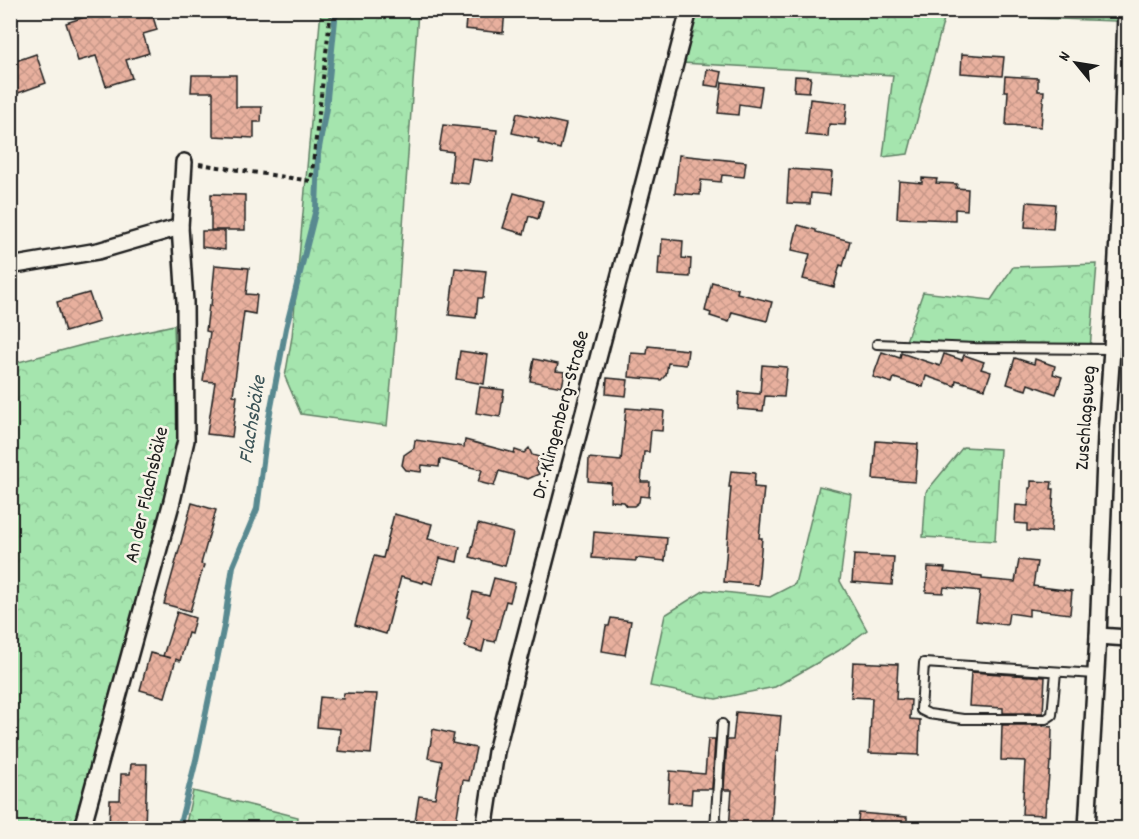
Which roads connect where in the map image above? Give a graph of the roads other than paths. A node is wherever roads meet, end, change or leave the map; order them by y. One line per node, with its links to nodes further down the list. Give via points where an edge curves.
1 (689, 10): 13 (street, Dr.-Klingenberg-Straße, via 512,687 496,752)
2 (1126, 10): 7 (street, Zuschlagsweg)
3 (184, 162): 4 (street, An der Flachsbäke)
4 (180, 227): 5 (street, via 98,251); 14 (street, An der Flachsbäke, via 186,440)
5 (10, 266)
6 (878, 344): 7 (lane)
7 (1112, 349): 8 (street, Zuschlagsweg)
8 (1098, 636): 9 (street); 11 (street, Zuschlagsweg)
9 (1128, 638)
10 (1056, 672): 10 (lane, via 924,663 921,710 963,718 1046,719 1052,715); 11 (lane)
11 (1096, 674): 16 (street, Zuschlagsweg)
12 (722, 724): 15 (lane)
13 (486, 827)
14 (82, 828)
15 (715, 828)
16 (1087, 828)

